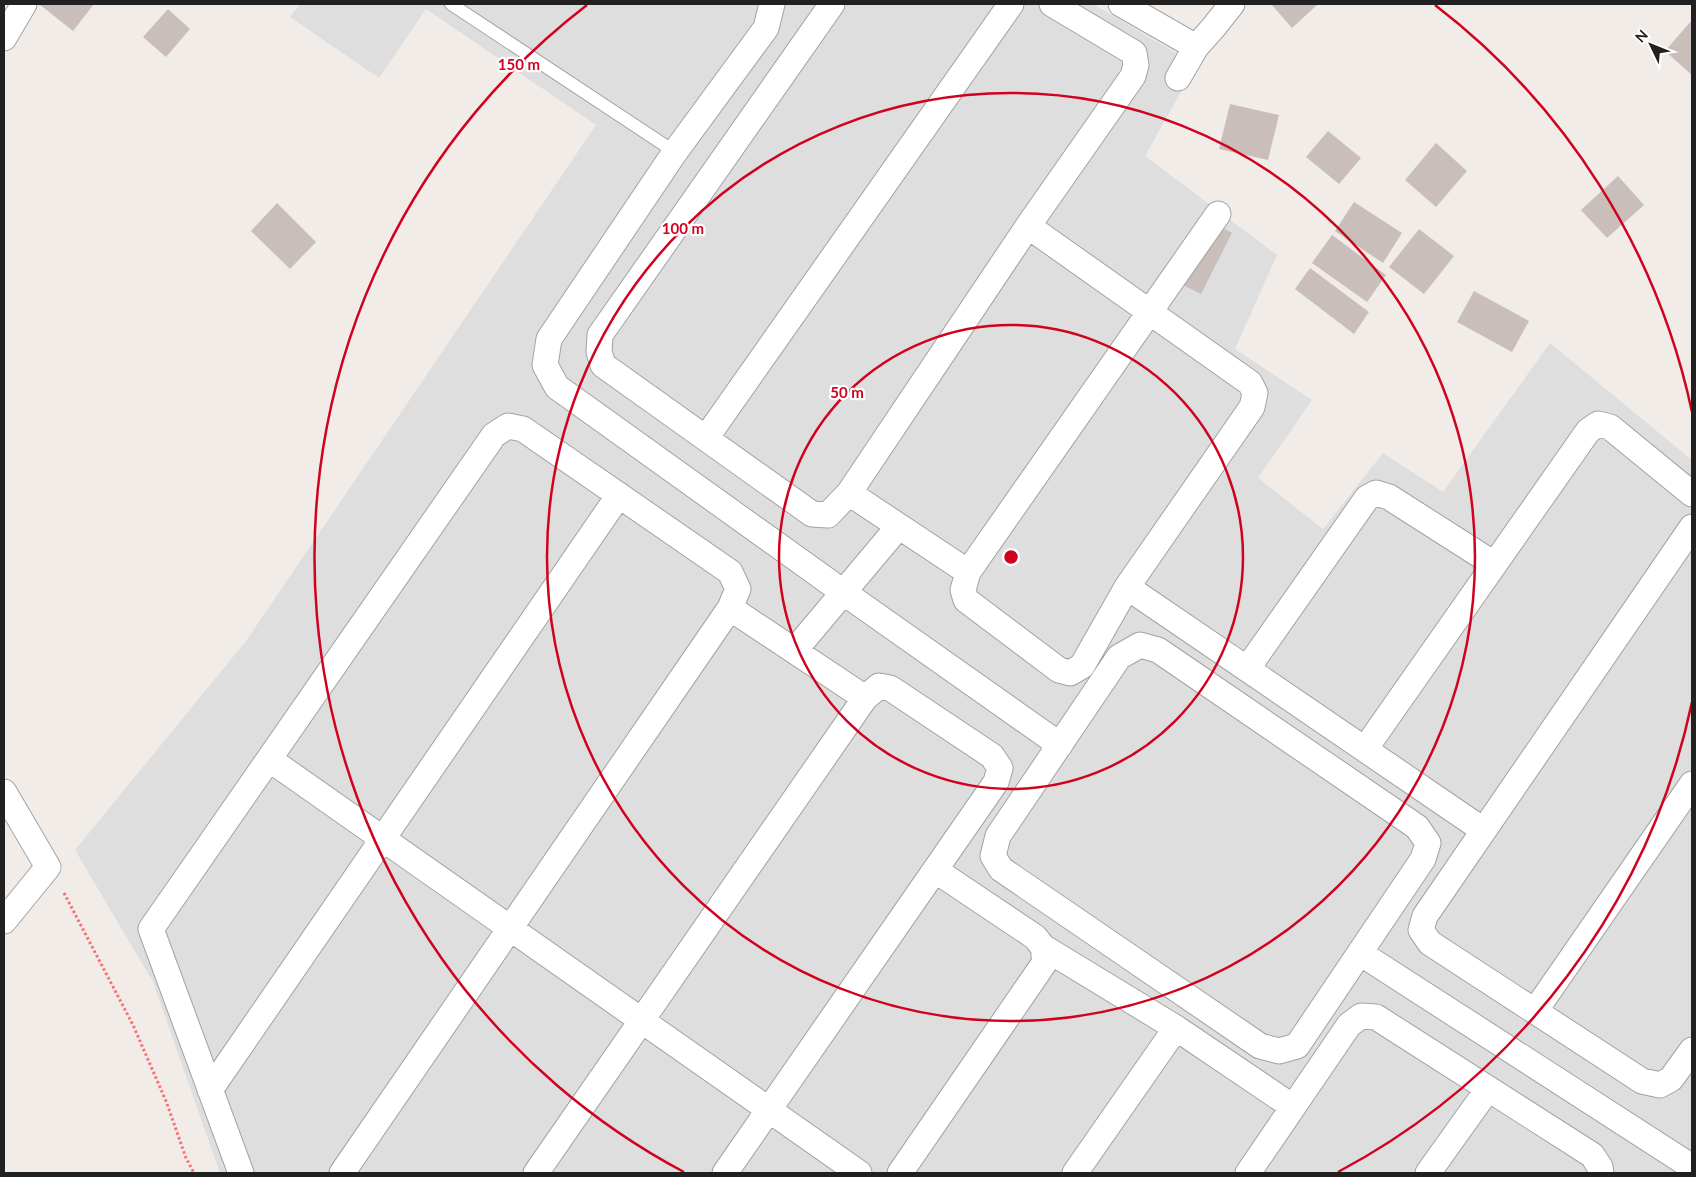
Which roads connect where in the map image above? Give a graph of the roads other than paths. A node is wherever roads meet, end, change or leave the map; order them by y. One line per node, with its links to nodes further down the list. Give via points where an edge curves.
1 (24, 4): 9 (street)
2 (451, 4): 12 (lane)
3 (772, 4): 12 (street, via 766,28)
4 (832, 4): 16 (street, via 600,335 599,352 603,365)
5 (1011, 4): 16 (street)
6 (1052, 4): 14 (street, via 1134,53 1136,65 1133,76)
7 (1121, 4): 10 (street)
8 (1232, 4): 10 (street)
9 (4, 38)
10 (1196, 47): 11 (street)
11 (1178, 78)
12 (675, 152): 25 (street, via 549,340 545,365 557,388)
13 (1218, 214): 15 (street)
14 (1028, 226): 15 (street); 17 (street)
15 (1150, 312): 23 (street); 24 (street, via 1250,383 1255,393 1252,407)
16 (706, 438): 17 (street, via 812,514 828,515)
17 (849, 493): 20 (street)
18 (1692, 494): 22 (street, via 1610,427 1598,424 1588,431)
19 (619, 495): 26 (street, via 730,572 738,589); 32 (street, via 523,429 508,426 494,435); 36 (street)
20 (899, 526): 23 (street); 25 (street)
21 (1692, 528): 35 (street)
22 (1494, 564): 28 (street, via 1389,496 1376,493 1367,498); 31 (street)
23 (968, 572): 24 (street, via 963,590 966,600 1059,670 1070,673 1082,666)
24 (1127, 588): 28 (street)
25 (843, 592): 27 (street); 30 (street)
26 (730, 608): 27 (street); 39 (street)
27 (795, 650): 29 (street)
28 (1247, 669): 31 (street)
29 (865, 698): 37 (street, via 879,686 890,688 992,756 1000,768 996,782); 43 (street)
30 (1060, 744): 41 (street, via 1119,657 1140,645 1158,650 1417,827 1428,843 1423,859); 41 (street, via 998,836 993,856 1001,869 1260,1046 1279,1051 1297,1046)
31 (1365, 749): 35 (street)
32 (269, 759): 36 (street); 47 (street, via 151,929)
33 (1692, 784): 42 (street)
34 (4, 792): 38 (street, via 48,867)
35 (1483, 830): 42 (street, via 1425,916 1422,930 1430,943)
36 (382, 840): 39 (street); 47 (street)
37 (935, 870): 40 (street, via 1035,937); 49 (street)
38 (4, 921)
39 (510, 929): 43 (street); 52 (street)
40 (1043, 947): 44 (street); 56 (street, via 1045,962)
41 (1360, 953): 50 (street)
42 (1535, 1011): 45 (street, via 1642,1081 1660,1085)
43 (642, 1021): 49 (street); 53 (street)
44 (1176, 1028): 48 (street); 57 (street)
45 (1689, 1061)
46 (1488, 1088): 48 (street, via 1376,1017 1361,1016 1349,1025); 59 (street); 60 (street, via 1592,1155)
47 (210, 1090): 51 (street)
48 (1293, 1107): 58 (street)
49 (769, 1110): 54 (street); 55 (street)
50 (1692, 1168)
51 (241, 1173)
52 (342, 1173)
53 (536, 1173)
54 (725, 1173)
55 (859, 1173)
56 (900, 1173)
57 (1075, 1173)
58 (1248, 1173)
59 (1428, 1173)
60 (1601, 1173)

